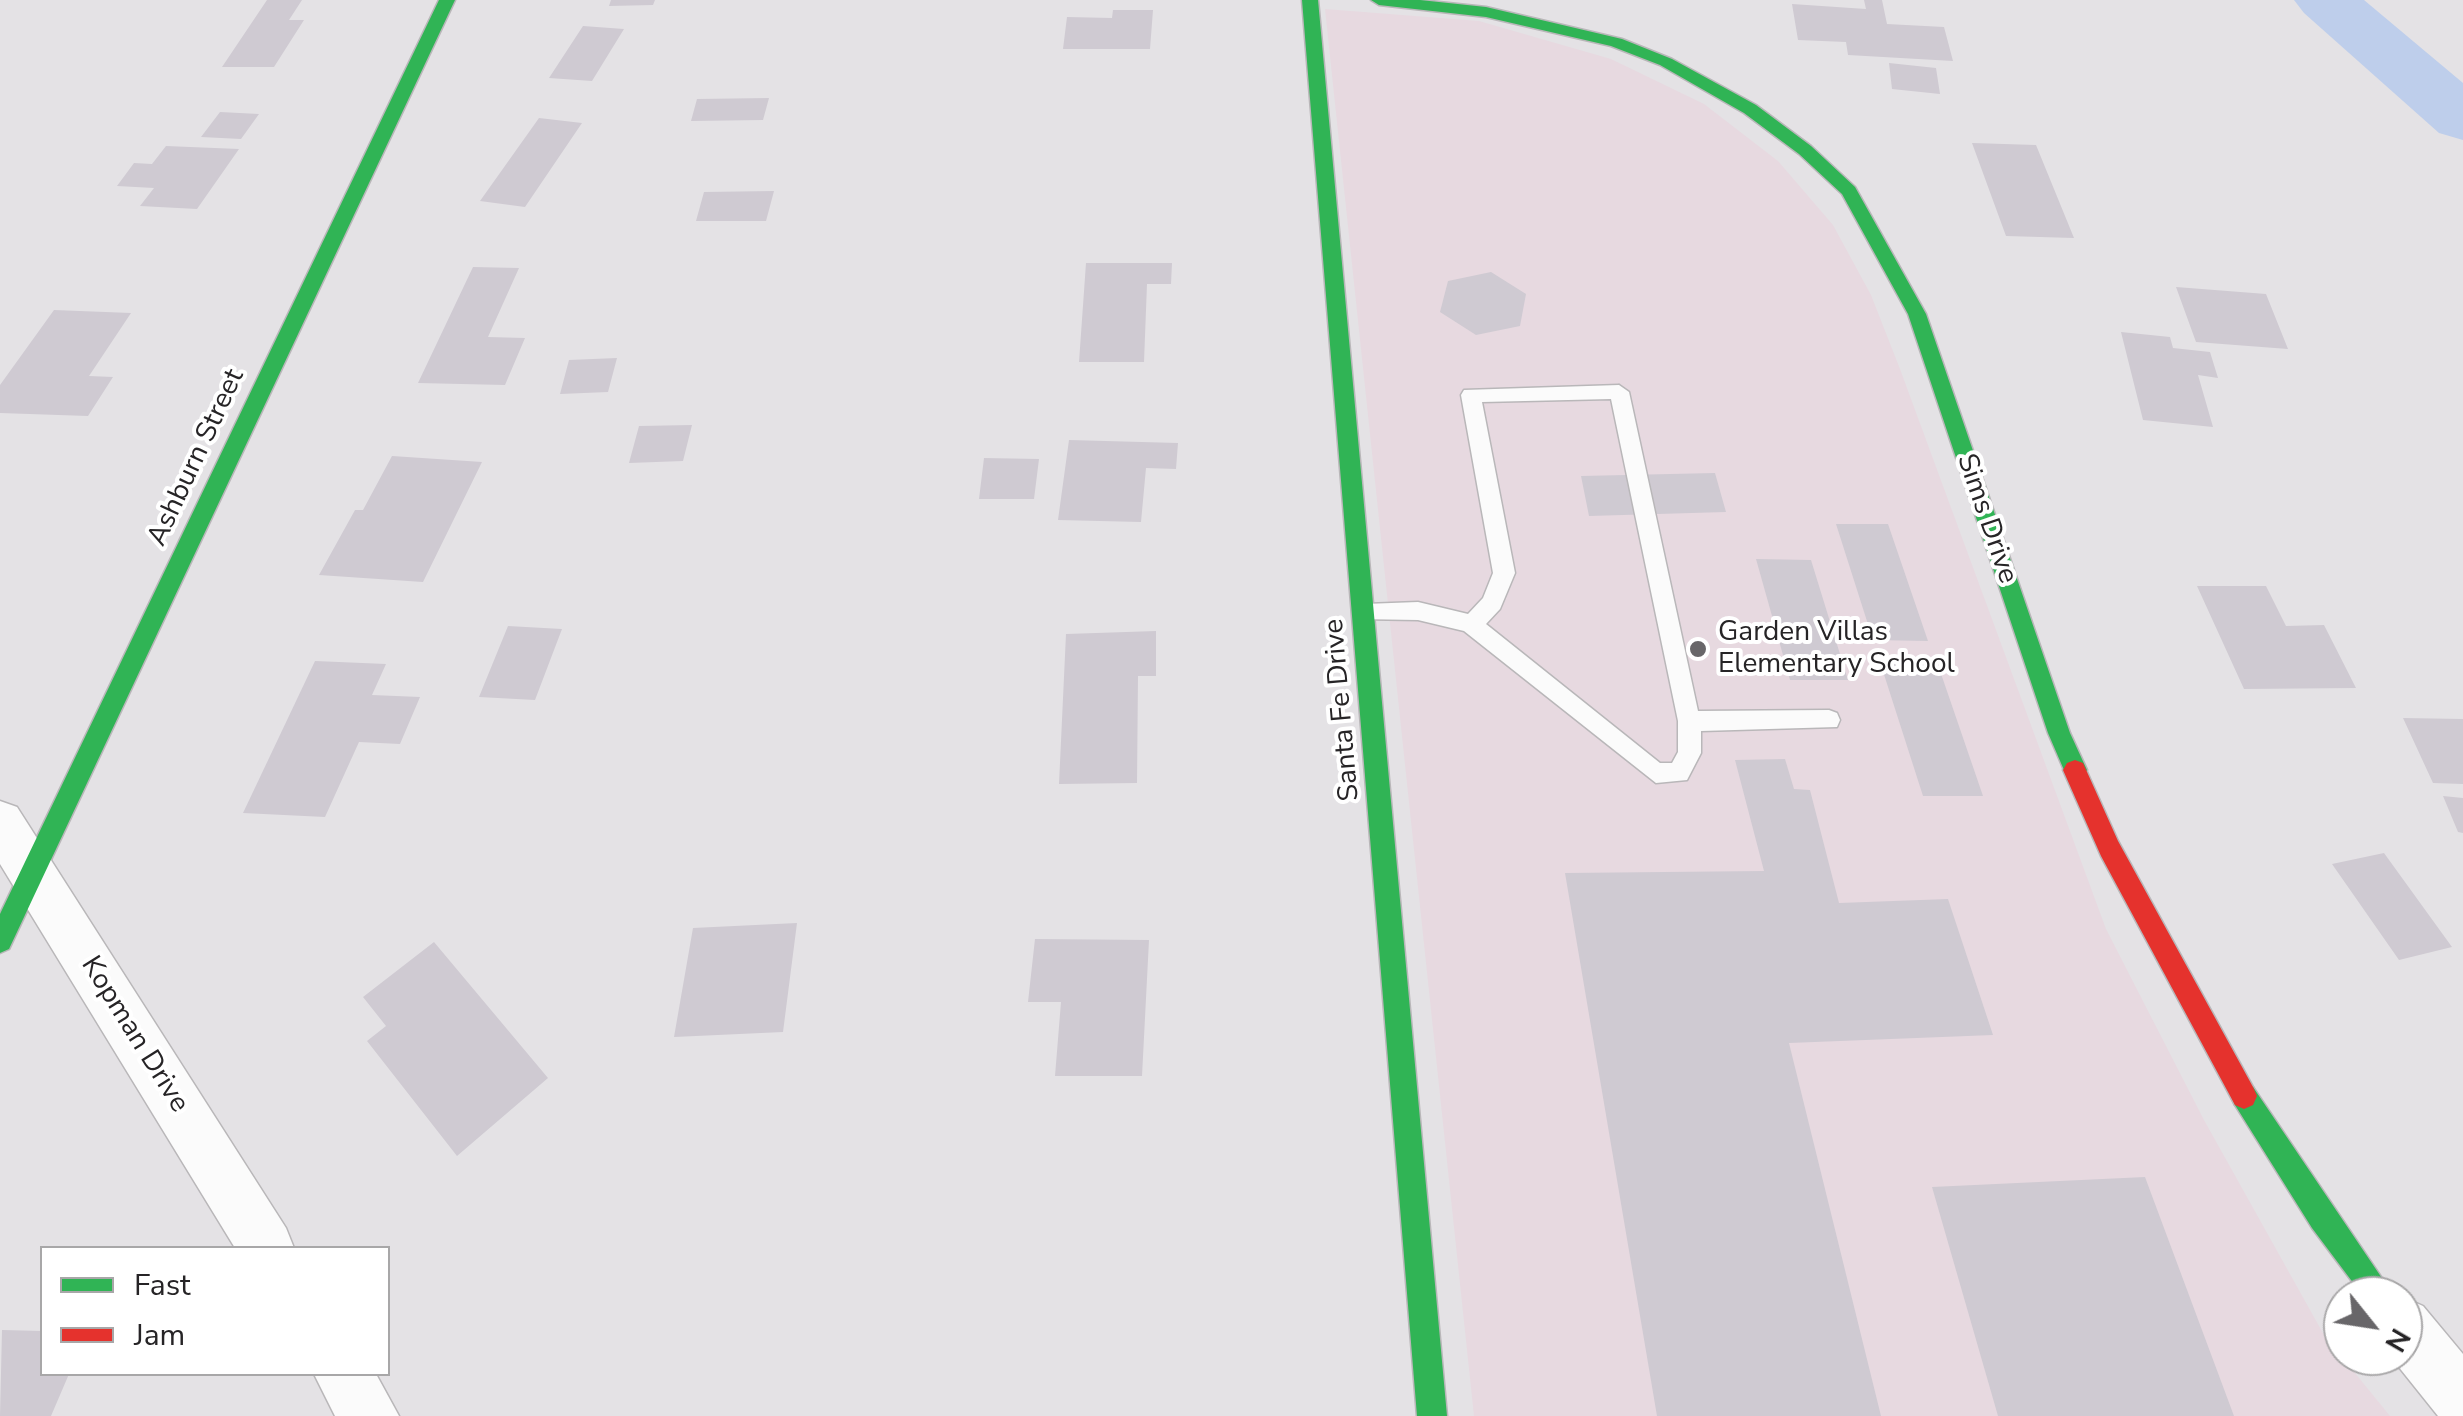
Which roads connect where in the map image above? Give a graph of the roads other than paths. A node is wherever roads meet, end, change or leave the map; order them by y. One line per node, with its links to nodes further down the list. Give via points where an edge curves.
1 (447, 0): 9 (street, Ashburn Street)
2 (1310, 0): 4 (street, Santa Fe Drive)
3 (1379, 0): 12 (street, Sims Drive, via 1486,12 1616,42 1666,62 1750,109 1848,191 1916,314 2059,733 2109,848 2258,1121)
4 (1365, 613): 5 (lane, via 1418,610); 17 (street, Santa Fe Drive)
5 (1472, 625): 7 (lane, via 1656,773 1679,773 1690,753); 7 (lane, via 1492,603 1504,572 1471,395 1619,392)
6 (1829, 720): 7 (lane)
7 (1689, 721)
8 (0, 822): 9 (street, Kopman Drive)
9 (33, 872): 10 (street, Ashburn Street); 11 (street, Kopman Drive)
10 (0, 941)
11 (265, 1246)
12 (2365, 1276)
13 (2423, 1351): 15 (street)
14 (344, 1376): 16 (street)
15 (2463, 1400)
16 (369, 1416)
17 (1432, 1416)

